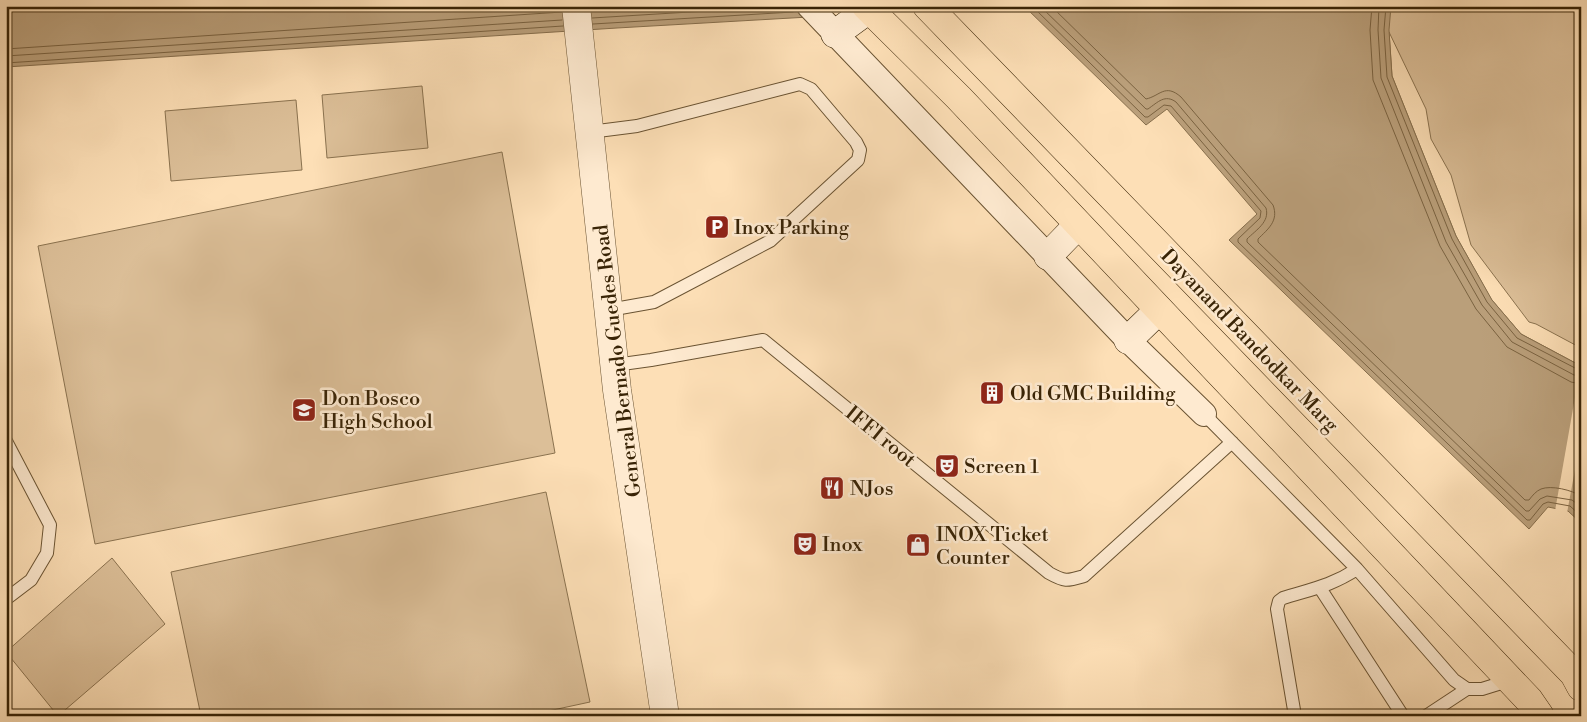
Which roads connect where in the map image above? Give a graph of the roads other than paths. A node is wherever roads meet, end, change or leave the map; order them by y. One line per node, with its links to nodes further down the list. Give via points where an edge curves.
1 (576, 6): 6 (street, General Bernado Guedes Road)
2 (809, 6): 5 (street)
3 (927, 6): 20 (main road, Dayanand Bandodkar Marg)
4 (867, 8): 5 (street); 7 (main road, via 959,98)
5 (836, 34): 8 (street)
6 (590, 132): 9 (street, General Bernado Guedes Road); 9 (lane, via 637,126 800,84 811,89 860,150 858,160 770,241 654,302)
7 (1078, 224): 8 (street); 10 (main road)
8 (1048, 256): 11 (street)
9 (609, 310): 12 (street, General Bernado Guedes Road)
10 (1159, 310): 11 (street); 19 (main road)
11 (1128, 340): 13 (street)
12 (615, 365): 15 (lane, IFFI root, via 763,340 1061,580 1084,576); 23 (street, General Bernado Guedes Road)
13 (1204, 414): 15 (lane)
14 (6, 441): 18 (lane, via 50,525 47,553 31,580)
15 (1232, 442): 16 (lane)
16 (1357, 569): 17 (lane); 21 (lane, via 1454,680)
17 (1320, 588): 24 (lane, via 1283,598 1277,609); 25 (lane)
18 (6, 599)
19 (1510, 680): 21 (lane, via 1482,689); 22 (main road)
20 (1577, 680)
21 (1467, 689): 26 (lane)
22 (1532, 710)
23 (665, 716)
24 (1295, 716)
25 (1404, 716)
26 (1426, 716)

